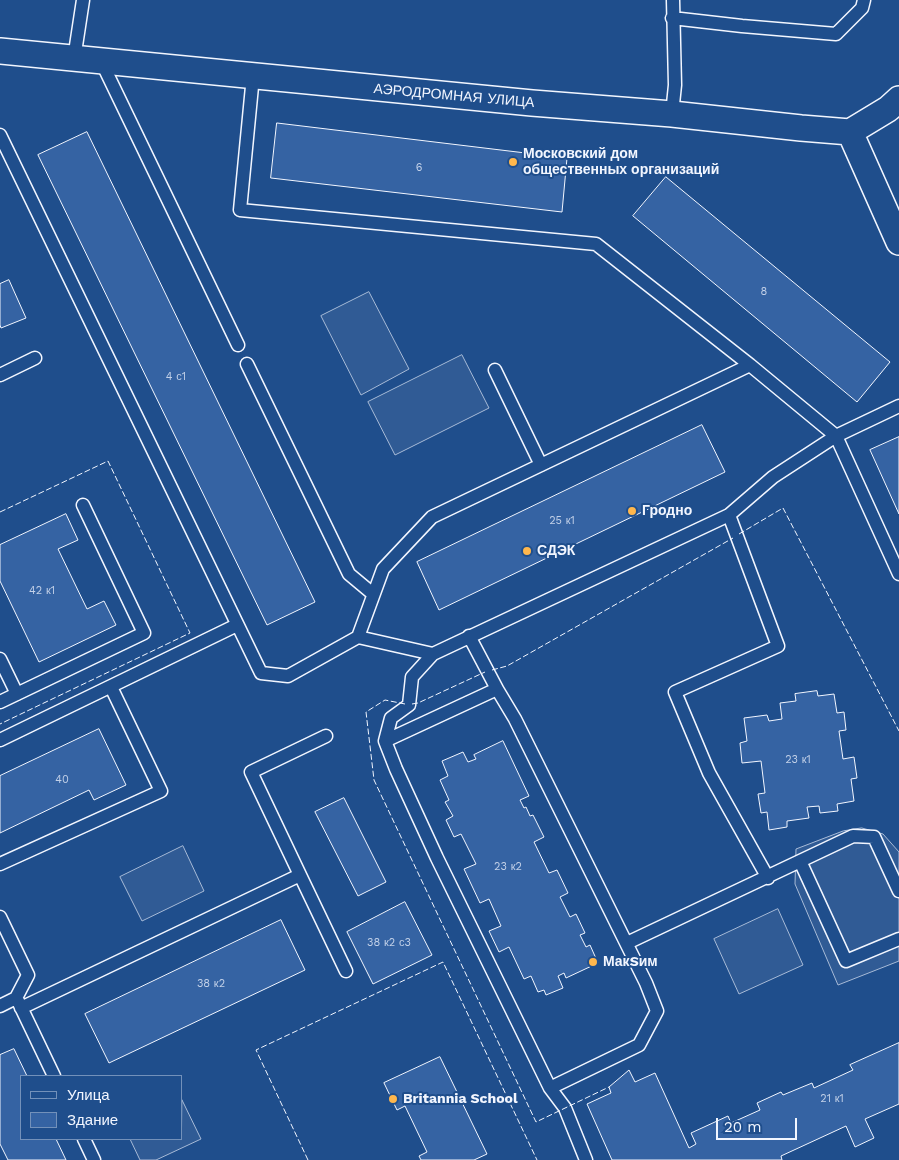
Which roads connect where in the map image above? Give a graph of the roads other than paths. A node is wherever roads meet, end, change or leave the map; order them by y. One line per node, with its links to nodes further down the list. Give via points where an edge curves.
1 (83, 0): 6 (lane)
2 (673, 0): 4 (lane)
3 (864, 0): 4 (lane, via 862,8 836,34)
4 (672, 18): 10 (lane, via 675,85)
5 (0, 51): 6 (street, АЭРОДРОМНАЯ УЛИЦА)
6 (74, 59): 7 (street, АЭРОДРОМНАЯ УЛИЦА)
7 (100, 61): 8 (street, АЭРОДРОМНАЯ УЛИЦА); 14 (lane)
8 (253, 76): 10 (street, АЭРОДРОМНАЯ УЛИЦА); 17 (lane, via 240,210 596,244)
9 (899, 99): 11 (street)
10 (672, 114): 11 (street, АЭРОДРОМНАЯ УЛИЦА)
11 (850, 132): 13 (street)
12 (0, 135): 27 (lane)
13 (899, 242)
14 (238, 345)
15 (35, 358): 19 (lane)
16 (247, 364): 26 (lane, via 349,574)
17 (750, 365): 21 (lane); 22 (lane)
18 (494, 370): 22 (lane)
19 (0, 374)
20 (899, 406): 21 (lane)
21 (836, 436): 24 (lane, via 774,477); 25 (lane)
22 (541, 465): 26 (lane, via 432,517 383,569)
23 (83, 505): 34 (lane, via 144,634)
24 (729, 516): 28 (lane); 42 (lane, via 778,646 675,692 709,773)
25 (899, 574)
26 (373, 594): 29 (lane)
27 (238, 626): 29 (lane, via 261,673 288,676); 32 (lane)
28 (469, 636): 30 (lane); 33 (lane)
29 (358, 637): 30 (lane)
30 (433, 654): 38 (lane, via 412,677 409,705 392,718)
31 (0, 659): 34 (lane)
32 (111, 686): 37 (lane); 40 (lane, via 161,791)
33 (497, 689): 38 (lane); 46 (lane)
34 (17, 694): 35 (lane)
35 (0, 702)
36 (326, 736): 41 (lane, via 251,772)
37 (0, 740)
38 (385, 741): 51 (lane, via 441,867)
39 (800, 861): 42 (lane); 43 (lane, via 854,836 874,837); 45 (lane, via 846,961)
40 (0, 864)
41 (300, 874): 47 (lane); 48 (lane)
42 (768, 878): 46 (lane)
43 (899, 891)
44 (0, 918): 48 (lane, via 28,975)
45 (899, 939)
46 (627, 943): 51 (lane, via 657,1011 639,1045)
47 (346, 971)
48 (19, 1003): 49 (lane); 50 (lane)
49 (0, 1006)
50 (54, 1075)
51 (550, 1088): 54 (lane, via 565,1108)
52 (84, 1140): 53 (lane)
53 (94, 1160)
54 (586, 1160)

